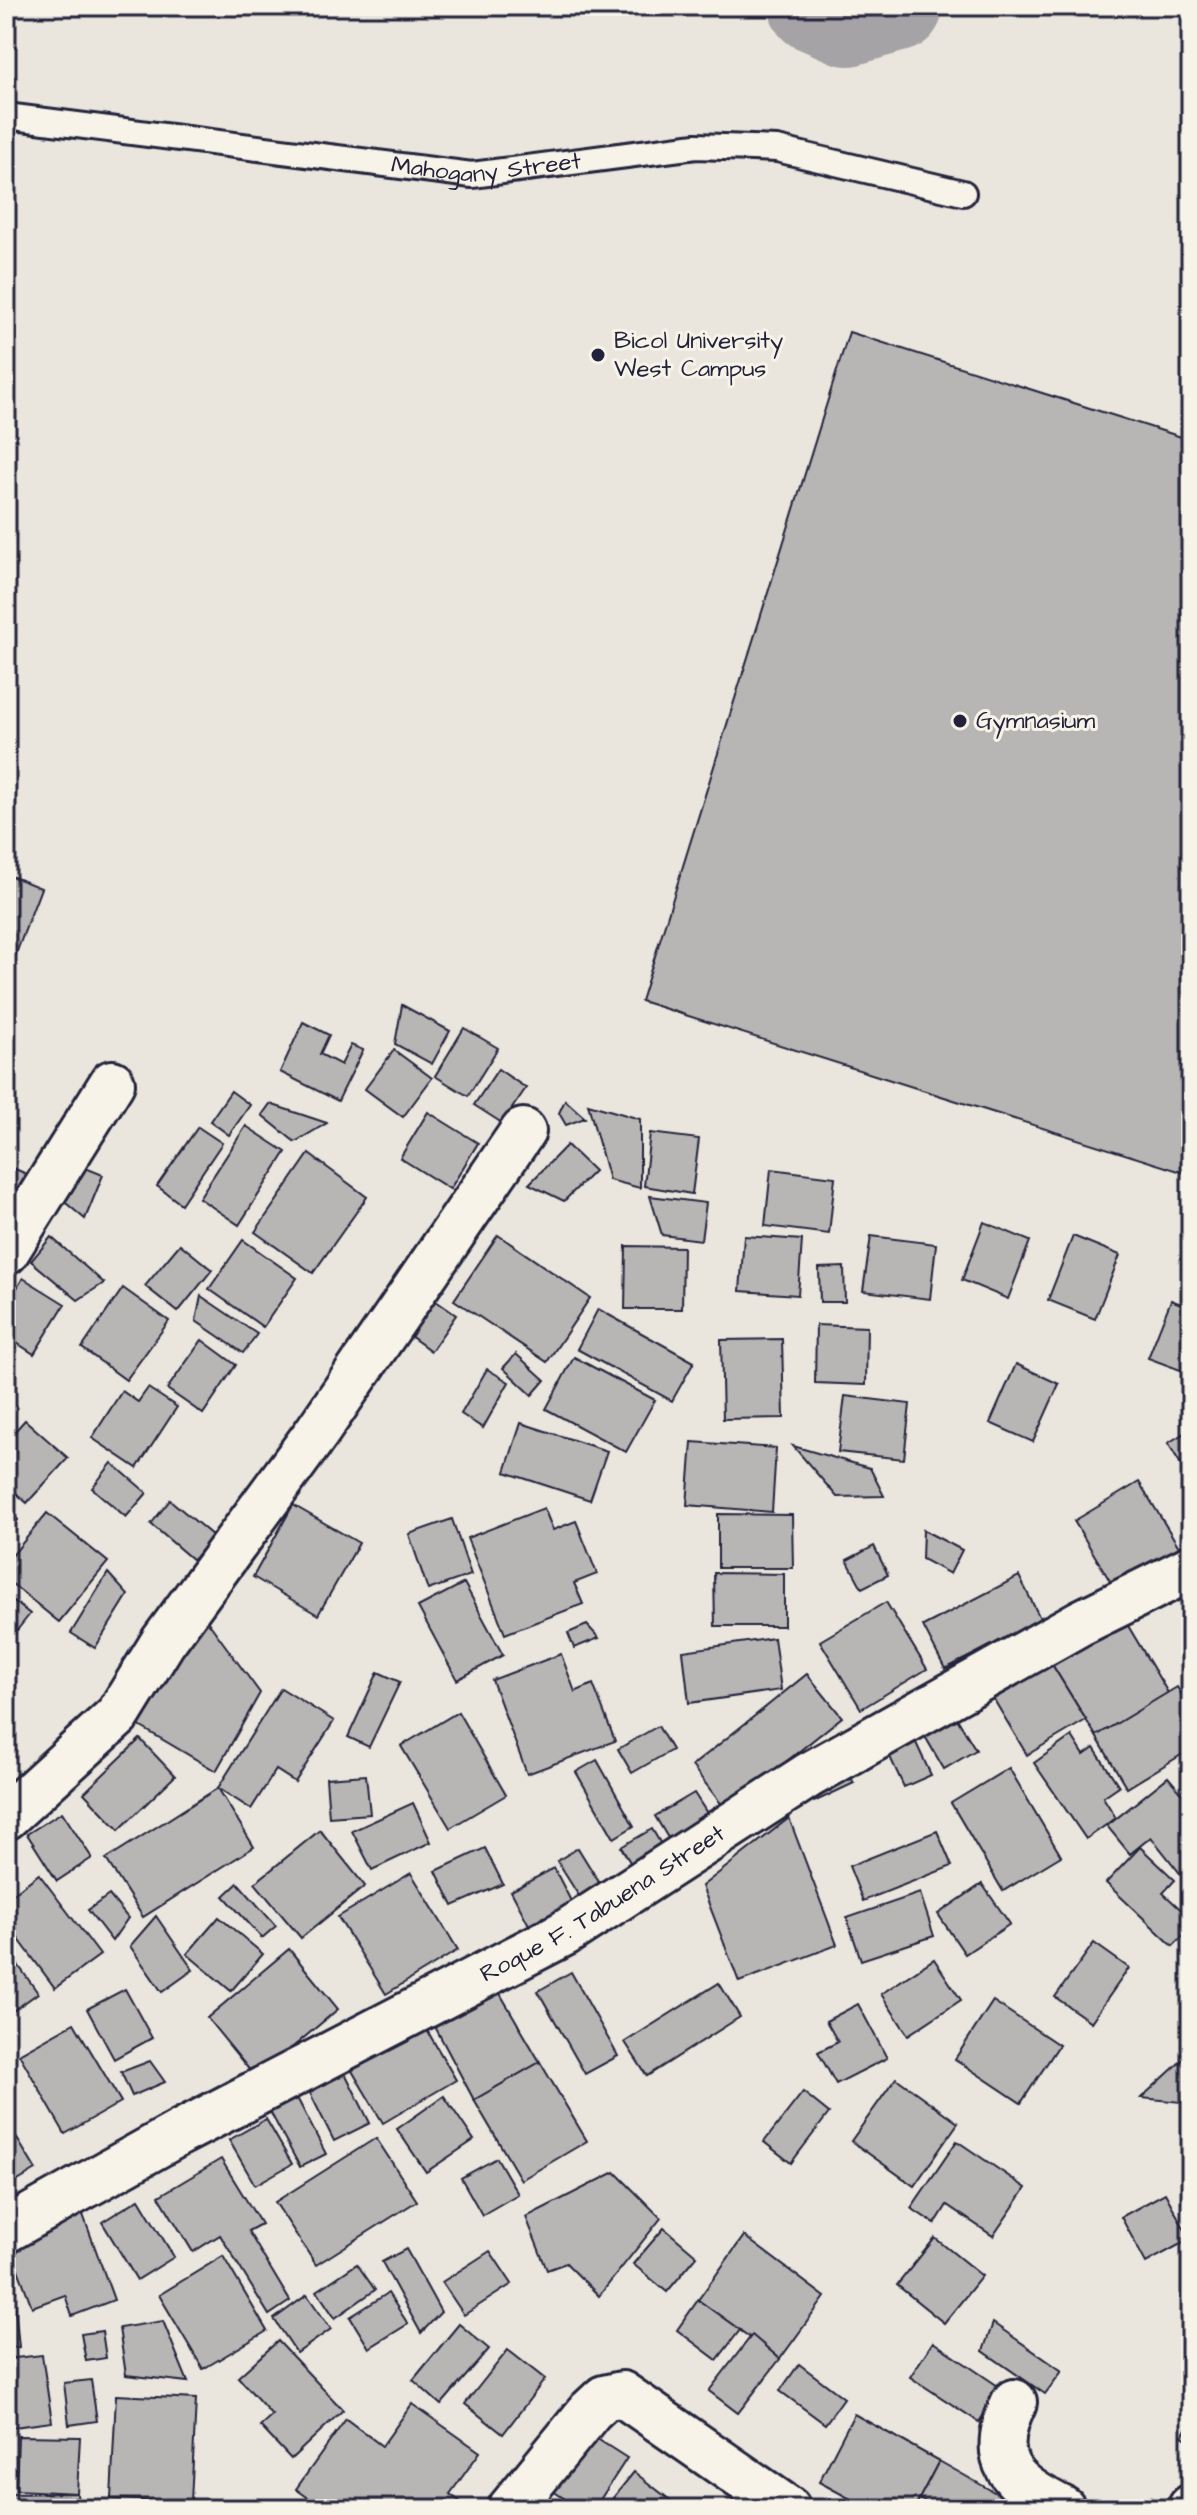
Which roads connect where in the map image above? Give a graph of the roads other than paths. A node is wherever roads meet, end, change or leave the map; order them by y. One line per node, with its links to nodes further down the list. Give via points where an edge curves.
1 (6, 116): 2 (lane, Mahogany Street, via 472,175 696,146 777,149)
2 (963, 193)
3 (112, 1083): 5 (street)
4 (523, 1131): 7 (street, via 317,1432 163,1642 118,1715)
5 (6, 1252)
6 (1191, 1568): 8 (street, Roque F. Tabuena Street, via 1080,1623 809,1775 565,1933 181,2132)
7 (6, 1817)
8 (6, 2230)
9 (1014, 2402): 12 (street, via 1001,2451 1006,2468 1028,2492)
10 (510, 2509): 11 (street, via 590,2411 604,2398 622,2394)
11 (788, 2509)
12 (1063, 2509)

